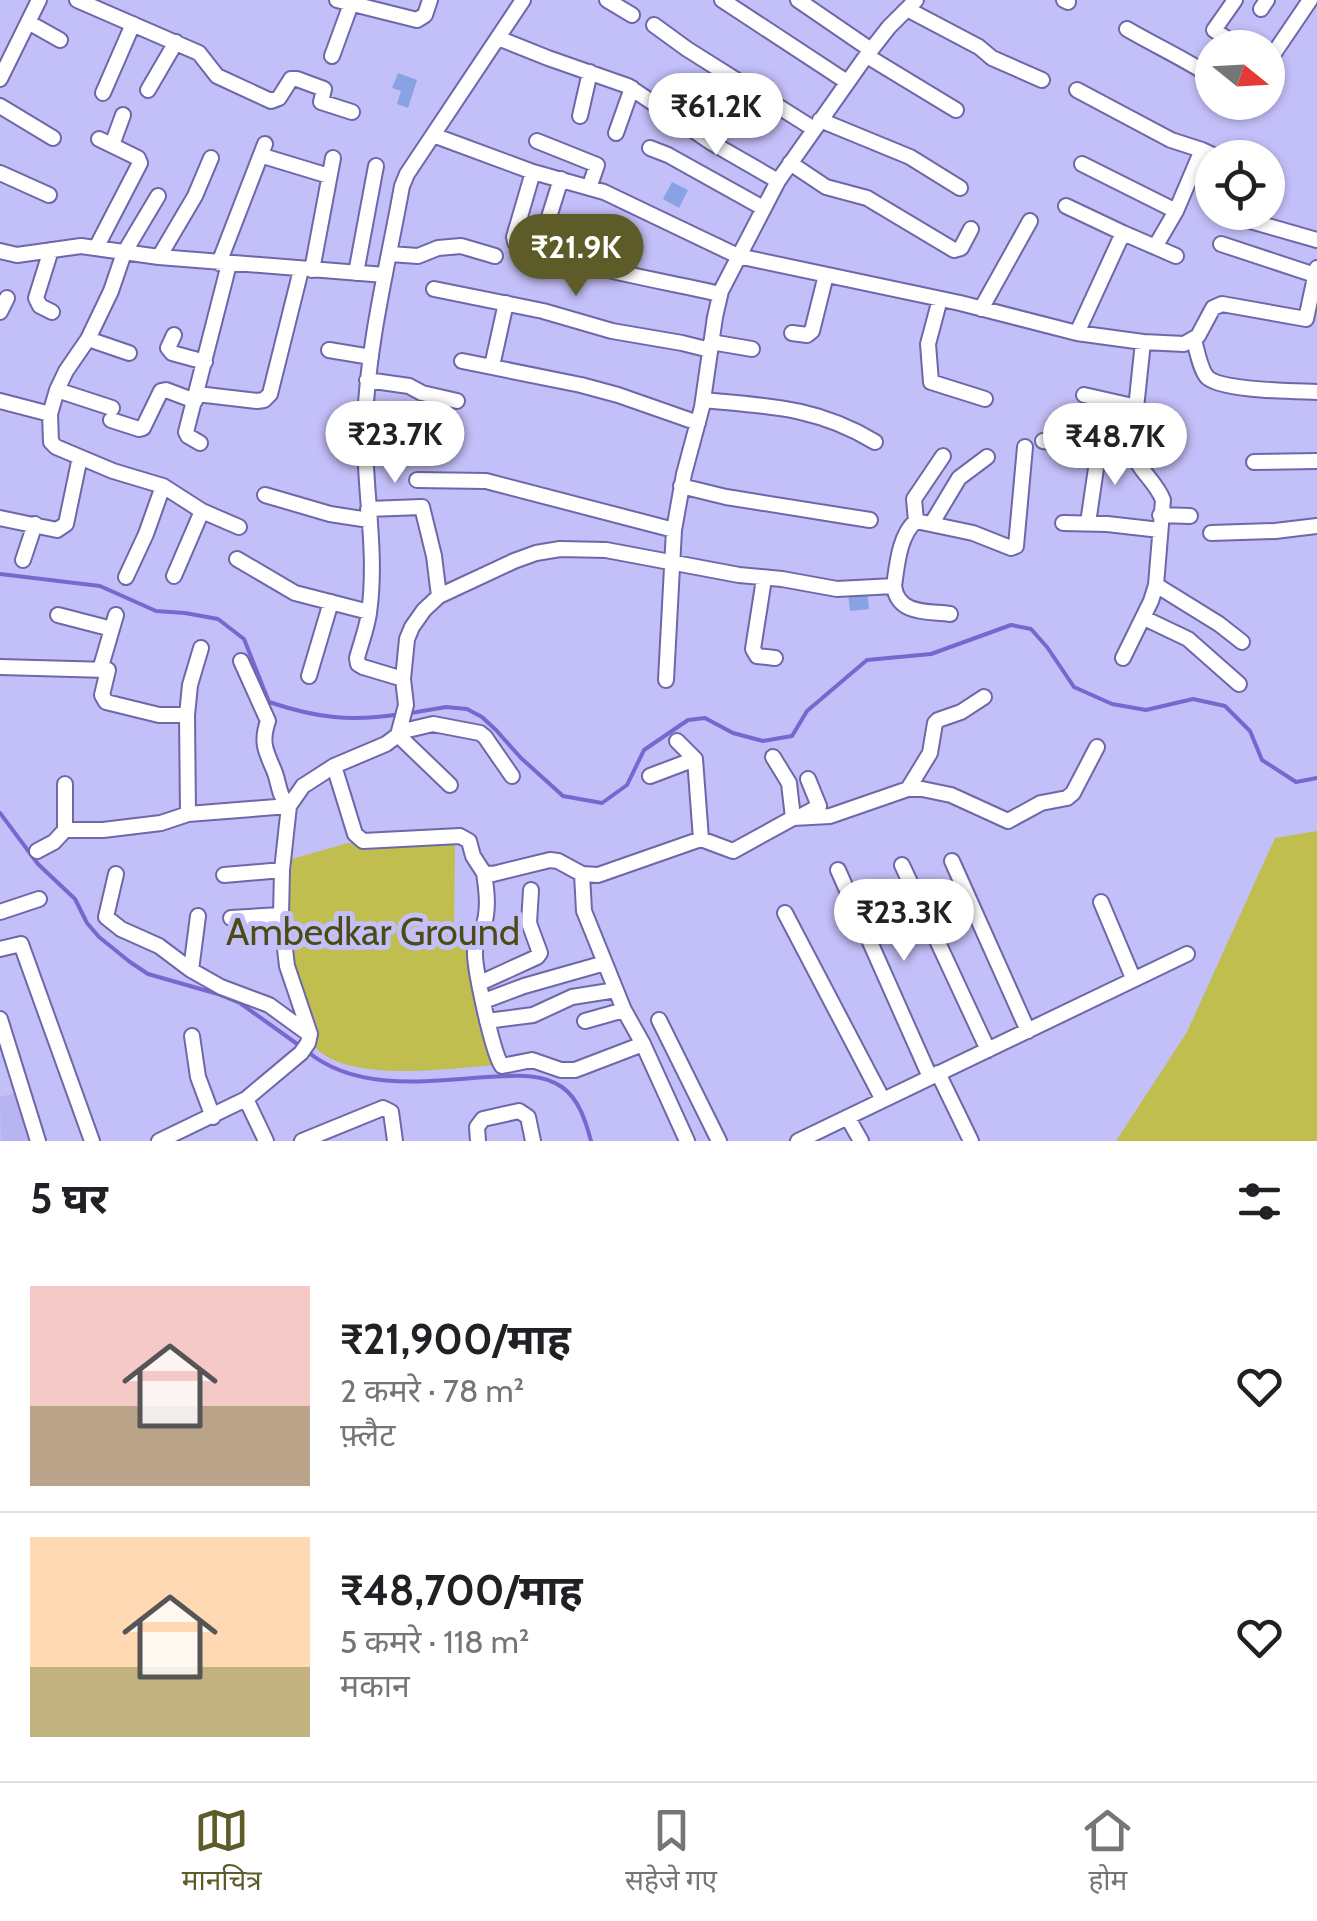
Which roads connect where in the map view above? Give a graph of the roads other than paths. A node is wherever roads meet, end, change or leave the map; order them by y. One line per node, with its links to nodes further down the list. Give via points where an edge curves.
1 (39, 0): 13 (street)
2 (77, 0): 14 (street)
3 (430, 0): 9 (street, via 417,20)
4 (522, 0): 18 (street)
5 (606, 0): 12 (street)
6 (722, 0): 29 (street)
7 (798, 0): 23 (street)
8 (1235, 0): 17 (street)
9 (344, 2): 24 (street)
10 (1311, 2): 19 (street)
11 (911, 4): 23 (street); 28 (street)
12 (632, 14)
13 (28, 22): 20 (street); 22 (street)
14 (133, 24): 21 (street); 33 (street)
15 (654, 25): 39 (street)
16 (1127, 30): 25 (street)
17 (1214, 30)
18 (498, 38): 26 (street); 41 (street)
19 (1285, 38)
20 (60, 40)
21 (176, 42): 31 (street); 36 (street, via 203,56 218,76 271,100 297,78 324,89 321,102)
22 (6, 52): 27 (street)
23 (869, 53): 29 (street); 35 (street)
24 (332, 56)
25 (1195, 66)
26 (590, 72): 30 (street); 38 (street)
27 (0, 79)
28 (1042, 80)
29 (847, 82): 39 (street)
30 (632, 88): 40 (street); 56 (street)
31 (148, 90)
32 (1078, 90): 45 (street)
33 (103, 93)
34 (0, 106): 42 (street)
35 (956, 110)
36 (352, 112)
37 (123, 115): 71 (street, via 105,142 140,163)
38 (580, 116)
39 (817, 124): 48 (street); 58 (street, via 910,158)
40 (616, 133)
41 (432, 135): 52 (street); 76 (street, via 402,186)
42 (53, 138)
43 (538, 141): 57 (street, via 597,165)
44 (650, 148): 62 (street)
45 (1195, 148)
46 (211, 158): 80 (street)
47 (333, 158): 54 (street)
48 (790, 164): 56 (street); 65 (street, via 826,187 868,198 954,250)
49 (1082, 164): 63 (street)
50 (376, 166): 84 (street)
51 (1195, 166): 63 (street)
52 (534, 172): 55 (street); 74 (street, via 514,237)
53 (0, 173): 59 (street)
54 (329, 176): 81 (street, via 264,150); 82 (street)
55 (560, 180): 57 (street); 74 (street)
56 (778, 180): 62 (street)
57 (590, 188): 78 (street)
58 (960, 188)
59 (49, 195)
60 (158, 196): 75 (street)
61 (1066, 206): 67 (street)
62 (763, 208): 78 (street)
63 (1176, 211): 70 (street)
64 (1030, 221): 91 (street)
65 (972, 229)
66 (1282, 230): 68 (street)
67 (1124, 232): 70 (street); 95 (street)
68 (1317, 240)
69 (1221, 244): 83 (street)
70 (1155, 246): 79 (street)
71 (96, 248): 72 (street); 75 (street)
72 (51, 250): 73 (street); 92 (street, via 36,298)
73 (0, 251)
74 (538, 252): 88 (street)
75 (124, 253): 80 (street); 97 (street)
76 (390, 254): 77 (street, via 418,256 461,246); 86 (street)
77 (495, 256)
78 (738, 256): 85 (street); 88 (street)
79 (1176, 256)
80 (159, 258): 81 (street)
81 (224, 263): 82 (street); 106 (street)
82 (307, 270): 84 (street); 112 (street, via 270,394 257,401)
83 (1316, 271): 93 (street)
84 (356, 274): 86 (street)
85 (826, 275): 89 (street); 94 (street, via 812,331)
86 (386, 276): 104 (street)
87 (434, 289): 90 (street)
88 (720, 294): 100 (street)
89 (940, 299): 91 (street); 113 (street, via 928,344 931,382)
90 (506, 303): 100 (street, via 612,331); 107 (street)
91 (982, 309): 95 (street)
92 (52, 312)
93 (1311, 319): 98 (street, via 1222,304 1212,308)
94 (792, 333)
95 (1077, 333): 99 (street)
96 (174, 335): 106 (street, via 172,353)
97 (88, 339): 103 (street); 109 (street)
98 (1194, 340): 99 (street); 110 (street, via 1204,373 1215,382)
99 (1143, 342): 117 (street)
100 (710, 346): 101 (street); 114 (street)
101 (752, 349)
102 (329, 350): 104 (street)
103 (129, 352)
104 (371, 358): 108 (street)
105 (462, 361): 107 (street)
106 (204, 362): 112 (street)
107 (492, 366): 119 (street, via 618,395)
108 (367, 380): 116 (street); 136 (street)
109 (57, 390): 112 (street, via 139,429 161,391); 118 (street)
110 (1317, 392)
111 (1084, 395): 117 (street)
112 (196, 398): 121 (street, via 186,432)
113 (986, 399)
114 (703, 400): 119 (street); 122 (street, via 810,414)
115 (0, 401): 118 (street)
116 (457, 401)
117 (1137, 407): 128 (street)
118 (50, 414): 127 (street, via 52,442)
119 (698, 422): 133 (street)
120 (1044, 441): 124 (street)
121 (200, 442)
122 (875, 442)
123 (1026, 446): 140 (street, via 1014,548)
124 (1098, 448): 128 (street); 142 (street)
125 (943, 456): 140 (street, via 914,499)
126 (987, 456): 140 (street)
127 (80, 457): 132 (street); 144 (street, via 66,524 57,530)
128 (1133, 458): 143 (street, via 1162,494)
129 (1317, 461): 130 (street)
130 (1254, 462)
131 (417, 480): 147 (street, via 486,481)
132 (163, 486): 135 (street); 153 (street)
133 (681, 486): 139 (street); 147 (street)
134 (265, 495): 136 (street, via 330,514)
135 (202, 511): 146 (street); 152 (street)
136 (368, 515): 157 (street, via 422,507); 159 (street)
137 (1190, 516): 143 (street)
138 (0, 518): 144 (street)
139 (870, 520)
140 (924, 522): 155 (street, via 909,527)
141 (1063, 523): 142 (street)
142 (1088, 523): 143 (street)
143 (1160, 523): 156 (street)
144 (35, 524): 149 (street)
145 (1317, 526): 148 (street)
146 (239, 528)
147 (674, 530): 151 (street)
148 (1210, 533)
149 (23, 560)
150 (236, 560): 158 (street, via 295,594)
151 (672, 562): 154 (street); 157 (street, via 560,549 514,561); 172 (street)
152 (174, 576)
153 (126, 577)
154 (764, 578): 155 (street, via 838,589); 165 (street, via 753,649)
155 (894, 586): 161 (street, via 909,609)
156 (1156, 586): 162 (street); 163 (street)
157 (439, 596): 171 (street, via 412,626)
158 (331, 602): 159 (street); 170 (street)
159 (369, 612): 171 (street, via 358,664)
160 (58, 614): 169 (street, via 114,622)
161 (950, 614)
162 (1144, 618): 166 (street); 173 (street, via 1188,639)
163 (1242, 642)
164 (201, 648): 175 (street)
165 (775, 658)
166 (1123, 658)
167 (241, 661): 188 (street, via 268,720 265,757)
168 (0, 668): 169 (street)
169 (100, 670): 175 (street, via 108,670 106,702)
170 (309, 676)
171 (403, 678): 176 (street)
172 (666, 680)
173 (1239, 684)
174 (984, 697): 187 (street, via 934,724 930,753)
175 (187, 716): 189 (street)
176 (399, 731): 181 (street, via 386,744); 182 (street, via 433,724 480,733); 186 (street)
177 (678, 741): 180 (street)
178 (1097, 747): 187 (street, via 1068,798 1042,802 1008,821 951,795)
179 (773, 757): 190 (street)
180 (694, 760): 183 (street); 192 (street)
181 (334, 766): 188 (street, via 303,786); 199 (street, via 358,839 460,836 469,840)
182 (512, 776)
183 (650, 776)
184 (808, 779): 190 (street, via 819,806)
185 (65, 784): 191 (street)
186 (450, 786)
187 (908, 789): 190 (street, via 830,816)
188 (289, 806): 189 (street); 196 (street)
189 (188, 814): 191 (street)
190 (797, 817): 192 (street, via 733,851)
191 (65, 830): 193 (street)
192 (701, 838): 200 (street)
193 (36, 851)
194 (952, 861): 223 (street)
195 (902, 865): 227 (street)
196 (282, 870): 201 (street); 208 (street)
197 (838, 870): 228 (street)
198 (116, 874): 213 (street, via 106,917)
199 (484, 874): 200 (street, via 550,860); 215 (street, via 486,918 475,949)
200 (582, 874): 212 (street, via 584,912)
201 (224, 875)
202 (531, 890): 215 (street, via 529,923 540,953)
203 (39, 899): 205 (street)
204 (1101, 902): 214 (street)
205 (0, 912)
206 (785, 913): 230 (street)
207 (198, 916): 213 (street)
208 (281, 916): 209 (street); 225 (street)
209 (231, 918)
210 (0, 948): 235 (street, via 21,944)
211 (1187, 954): 214 (street)
212 (605, 963): 216 (street); 217 (street)
213 (191, 970): 225 (street, via 268,1004)
214 (1133, 978): 223 (street)
215 (480, 983): 217 (street)
216 (616, 990): 218 (street); 220 (street, via 572,997 534,1015)
217 (484, 1000): 220 (street)
218 (624, 1010): 222 (street); 226 (street)
219 (0, 1018): 234 (street)
220 (488, 1020): 226 (street, via 502,1066 532,1060 575,1070)
221 (659, 1020): 242 (street)
222 (585, 1021)
223 (1028, 1031): 227 (street)
224 (192, 1036): 231 (street)
225 (306, 1043): 229 (street)
226 (643, 1044): 241 (street)
227 (988, 1050): 228 (street)
228 (934, 1075): 230 (street); 245 (street)
229 (246, 1099): 231 (street); 233 (street)
230 (883, 1100): 232 (street)
231 (212, 1117): 236 (street)
232 (848, 1118): 243 (street); 244 (street)
233 (260, 1138)
234 (38, 1141)
235 (92, 1141)
236 (159, 1141)
237 (302, 1141): 238 (street, via 382,1108 394,1116)
238 (395, 1141)
239 (478, 1141): 240 (street, via 483,1119 519,1111 528,1116)
240 (533, 1141)
241 (686, 1141)
242 (719, 1141)
243 (798, 1141)
244 (861, 1141)
245 (971, 1141)

